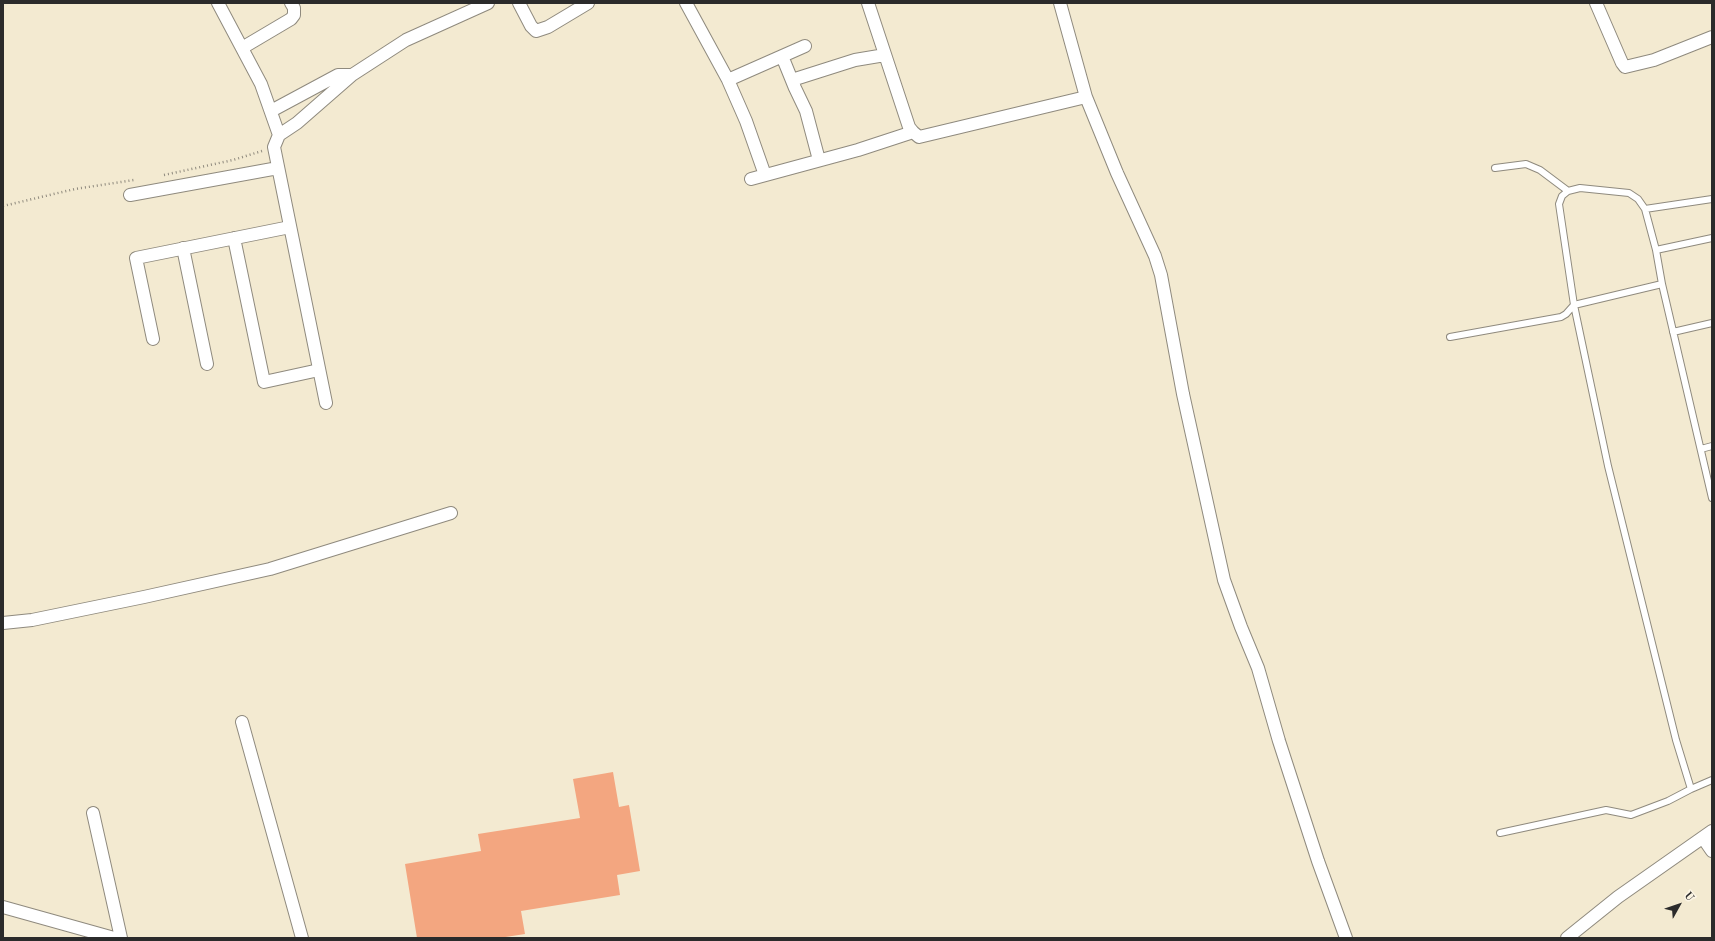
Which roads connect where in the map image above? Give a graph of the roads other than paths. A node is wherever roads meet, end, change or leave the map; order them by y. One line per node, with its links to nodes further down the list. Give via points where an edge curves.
1 (218, 3): 12 (street)
2 (291, 3): 12 (street, via 294,8 291,19)
3 (488, 3): 15 (street, via 406,40)
4 (519, 3): 5 (street, via 536,31 548,27)
5 (588, 3)
6 (686, 3): 16 (street)
7 (868, 3): 13 (street)
8 (1060, 3): 18 (street)
9 (1596, 3): 10 (street, via 1625,67 1654,60)
10 (1712, 37)
11 (805, 46): 14 (street)
12 (242, 48): 19 (street)
13 (885, 55): 17 (street, via 855,60); 20 (street)
14 (782, 56): 16 (street); 17 (street)
15 (352, 75): 19 (street, via 338,75); 21 (street, via 298,123)
16 (728, 80): 25 (street)
17 (792, 80): 22 (street, via 806,111)
18 (1086, 97): 20 (street, via 919,137); 61 (street, via 1162,275 1183,394 1224,580 1258,668 1318,861)
19 (271, 111): 21 (street)
20 (912, 132): 22 (street)
21 (279, 135): 23 (street, via 274,148)
22 (819, 160): 25 (street)
23 (278, 168): 28 (street); 31 (street)
24 (1495, 168): 27 (lane, via 1526,164 1540,170)
25 (765, 175): 26 (street)
26 (752, 178)
27 (1568, 191): 30 (lane, via 1580,188 1629,193 1638,199); 37 (lane, via 1562,196 1559,204)
28 (130, 195)
29 (1712, 199): 30 (lane)
30 (1645, 209): 35 (lane)
31 (290, 227): 32 (street); 43 (street)
32 (234, 238): 34 (street); 43 (street, via 264,382)
33 (1712, 238): 35 (lane)
34 (183, 248): 41 (street, via 136,258); 42 (street)
35 (1656, 250): 36 (lane)
36 (1662, 284): 37 (lane); 39 (lane)
37 (1574, 305): 40 (lane, via 1561,317); 52 (lane, via 1608,466 1676,740)
38 (1712, 324): 39 (lane)
39 (1673, 332): 46 (lane)
40 (1450, 337)
41 (153, 339)
42 (207, 364)
43 (319, 370): 44 (street)
44 (326, 403)
45 (1712, 446): 46 (lane)
46 (1701, 449): 47 (lane)
47 (1712, 498)
48 (451, 513): 49 (street, via 270,569 122,602)
49 (3, 624)
50 (242, 722): 60 (street)
51 (1712, 780): 52 (lane)
52 (1691, 789): 54 (lane, via 1631,815 1606,810)
53 (93, 813): 59 (street)
54 (1500, 832)
55 (1707, 834): 56 (street); 62 (street, via 1618,897)
56 (1712, 851)
57 (3, 907): 58 (street)
58 (114, 938)
59 (121, 938)
60 (302, 938)
61 (1346, 938)
62 (1567, 938)

